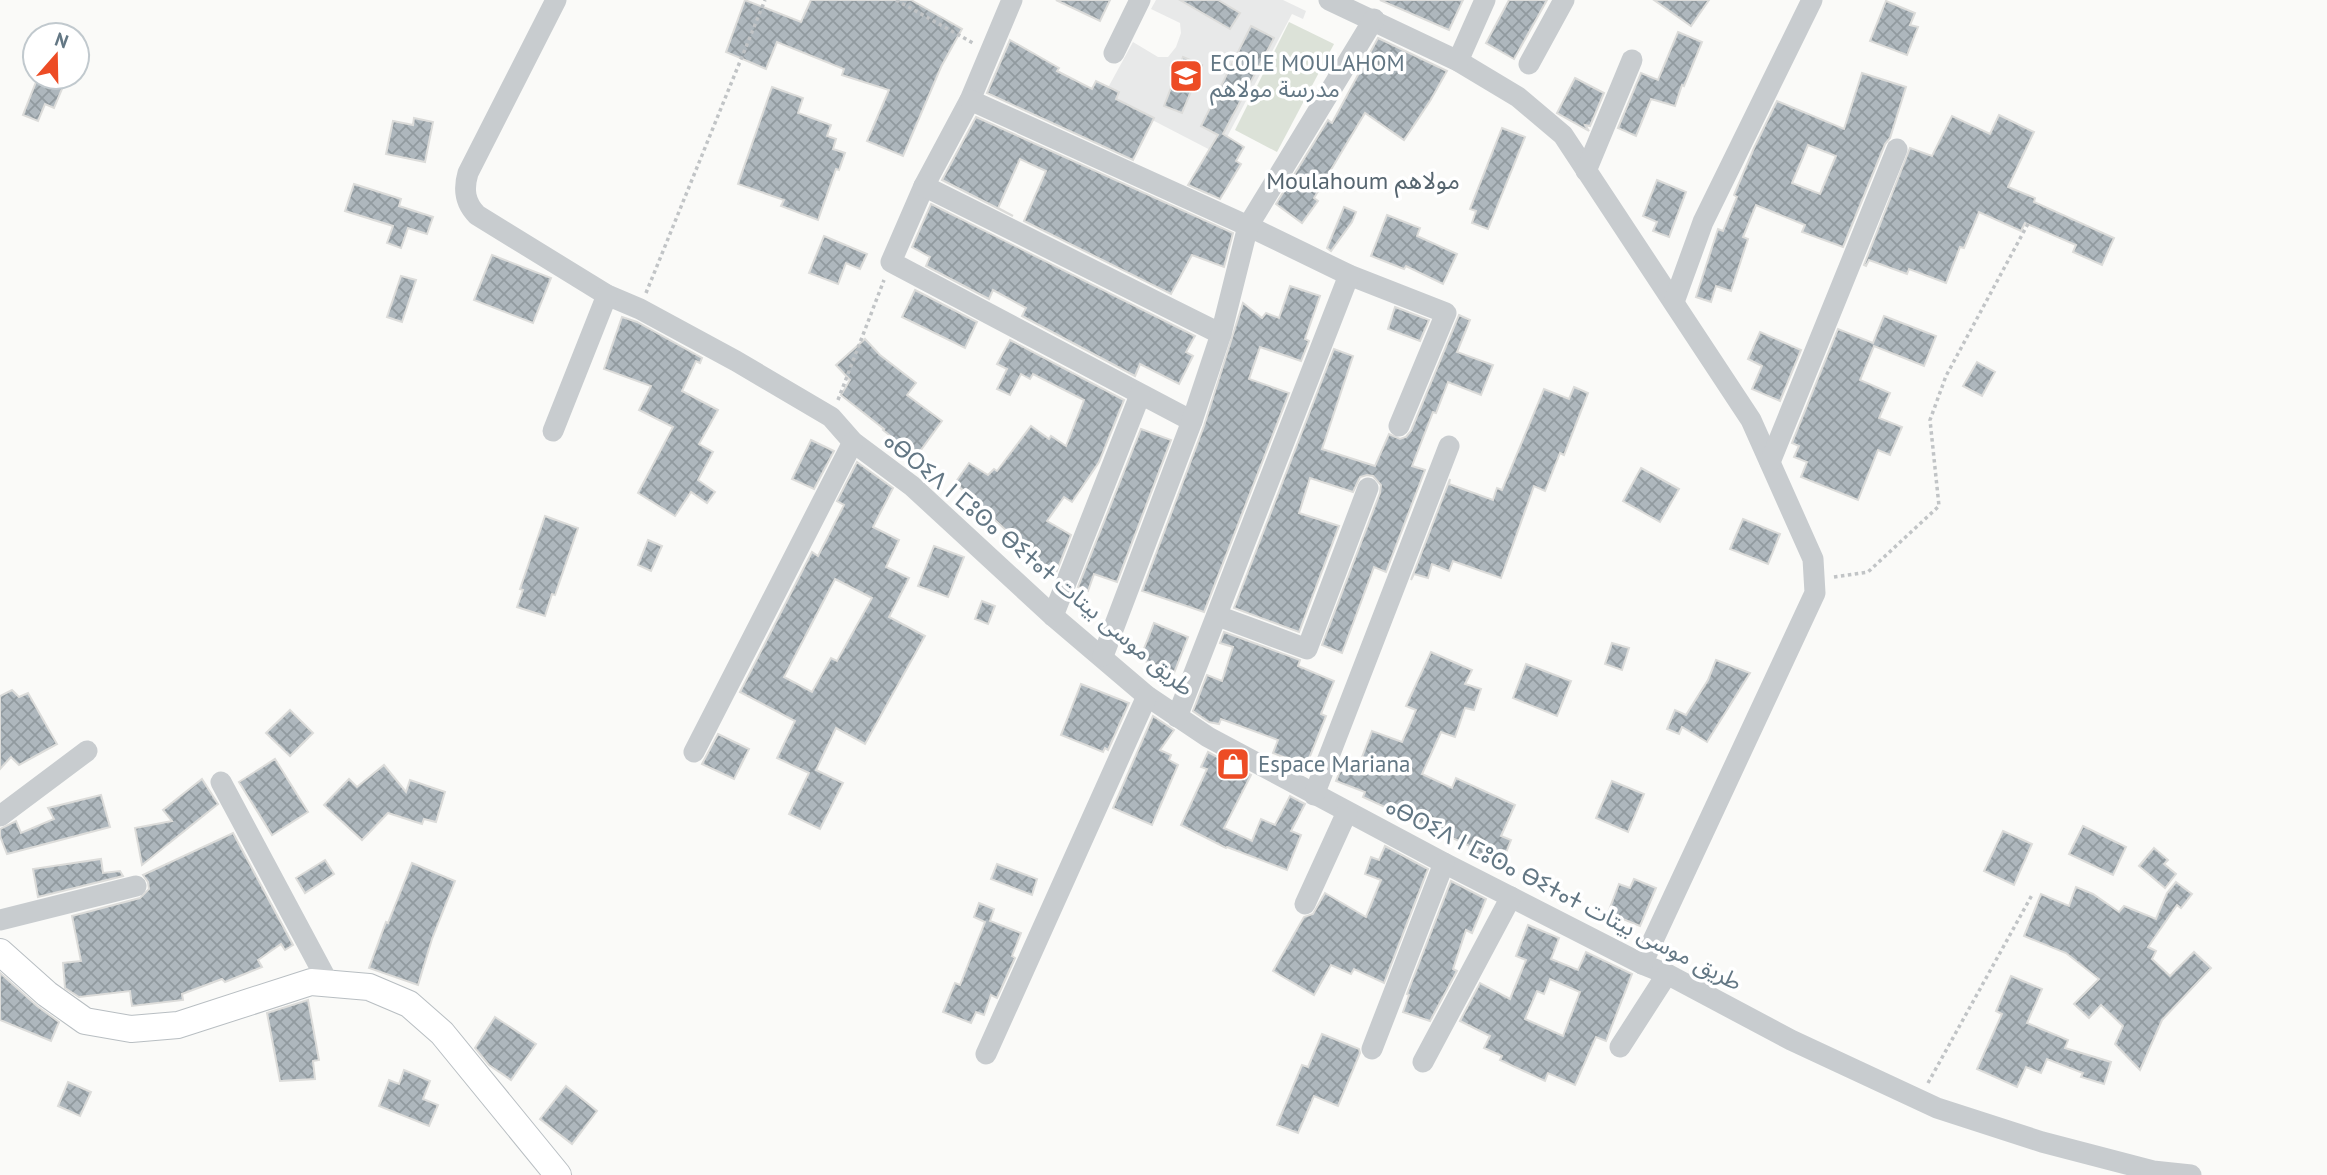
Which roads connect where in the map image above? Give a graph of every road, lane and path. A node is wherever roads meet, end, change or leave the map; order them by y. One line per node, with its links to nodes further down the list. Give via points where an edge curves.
1 (556, 0): 24 (street, ⴰⴱⵔⵉⴷ ⵏ ⵎⵓⵙⴰ ⴱⵉⵜⴰⵜ طريق موسى بيتات, via 468,173 465,196 477,215)
2 (765, 0): 26 (path)
3 (896, 0): 11 (path)
4 (1012, 0): 11 (street)
5 (1140, 0): 12 (street)
6 (1329, 0): 10 (street)
7 (1485, 0): 14 (street)
8 (1564, 0): 15 (street)
9 (1812, 0): 25 (street, via 1703,222)
10 (1374, 19): 14 (street); 21 (street)
11 (990, 52): 16 (street)
12 (1114, 53)
13 (1632, 60): 18 (street)
14 (1458, 61): 18 (street, via 1518,97 1563,135)
15 (1530, 64)
16 (970, 100): 19 (street); 21 (street)
17 (1898, 149): 35 (street)
18 (1586, 171): 25 (street)
19 (924, 186): 22 (street); 27 (street)
20 (2029, 220): 37 (path, via 1946,376 1930,420 1939,506 1868,572)
21 (1248, 226): 23 (street); 27 (street)
22 (891, 262): 28 (street); 29 (path)
23 (1349, 275): 31 (street, via 1446,313); 39 (street)
24 (607, 295): 26 (street, ⴰⴱⵔⵉⴷ ⵏ ⵎⵓⵙⴰ ⴱⵉⵜⴰⵜ طريق موسى بيتات); 32 (street)
25 (1674, 302): 35 (street, via 1751,420)
26 (640, 309): 29 (street, ⴰⴱⵔⵉⴷ ⵏ ⵎⵓⵙⴰ ⴱⵉⵜⴰⵜ طريق موسى بيتات)
27 (1221, 334): 30 (street)
28 (1140, 395): 30 (street); 38 (street)
29 (831, 417): 33 (street, ⴰⴱⵔⵉⴷ ⵏ ⵎⵓⵙⴰ ⴱⵉⵜⴰⵜ طريق موسى بيتات)
30 (1192, 421): 40 (street)
31 (1401, 421)
32 (553, 431)
33 (853, 442): 38 (street, ⴰⴱⵔⵉⴷ ⵏ ⵎⵓⵙⴰ ⴱⵉⵜⴰⵜ طريق موسى بيتات, via 912,486); 44 (street)
34 (1449, 446): 46 (street)
35 (1770, 462): 37 (street, via 1814,559)
36 (1368, 488): 39 (street, via 1307,649)
37 (1814, 580): 56 (street, via 1815,593)
38 (1053, 616): 40 (street, ⴰⴱⵔⵉⴷ ⵏ ⵎⵓⵙⴰ ⴱⵉⵜⴰⵜ طريق موسى بيتات)
39 (1218, 616): 42 (street)
40 (1103, 656): 41 (street, ⴰⴱⵔⵉⴷ ⵏ ⵎⵓⵙⴰ ⴱⵉⵜⴰⵜ طريق موسى بيتات)
41 (1147, 696): 42 (street, ⴰⴱⵔⵉⴷ ⵏ ⵎⵓⵙⴰ ⴱⵉⵜⴰⵜ طريق موسى بيتات); 61 (street)
42 (1177, 717): 46 (street, ⴰⴱⵔⵉⴷ ⵏ ⵎⵓⵙⴰ ⴱⵉⵜⴰⵜ طريق موسى بيتات)
43 (87, 751): 48 (street)
44 (694, 752)
45 (221, 782): 58 (street)
46 (1314, 794): 47 (street, ⴰⴱⵔⵉⴷ ⵏ ⵎⵓⵙⴰ ⴱⵉⵜⴰⵜ طريق موسى بيتات)
47 (1347, 812): 49 (street, ⴰⴱⵔⵉⴷ ⵏ ⵎⵓⵙⴰ ⴱⵉⵜⴰⵜ طريق موسى بيتات); 53 (street)
48 (0, 816)
49 (1444, 863): 52 (street, ⴰⴱⵔⵉⴷ ⵏ ⵎⵓⵙⴰ ⴱⵉⵜⴰⵜ طريق موسى بيتات); 60 (street)
50 (136, 886): 54 (street)
51 (2032, 895): 63 (path, via 1929,1080)
52 (1511, 897): 56 (street, ⴰⴱⵔⵉⴷ ⵏ ⵎⵓⵙⴰ ⴱⵉⵜⴰⵜ طريق موسى بيتات); 62 (street)
53 (1305, 904)
54 (0, 920)
55 (0, 952): 58 (main road, via 47,995 85,1021 131,1028 178,1025 311,982)
56 (1642, 964): 57 (street, ⴰⴱⵔⵉⴷ ⵏ ⵎⵓⵙⴰ ⴱⵉⵜⴰⵜ طريق موسى بيتات)
57 (1667, 974): 59 (street); 63 (street, ⴰⴱⵔⵉⴷ ⵏ ⵎⵓⵙⴰ ⴱⵉⵜⴰⵜ طريق موسى بيتات, via 1791,1040)
58 (329, 984): 64 (main road, via 369,987 409,1004 442,1033)
59 (1620, 1046)
60 (1372, 1049)
61 (986, 1054)
62 (1423, 1062)
63 (1927, 1104): 65 (street, ⴰⴱⵔⵉⴷ ⵏ ⵎⵓⵙⴰ ⴱⵉⵜⴰⵜ طريق موسى بيتات, via 2042,1142 2153,1171)
64 (558, 1175)
65 (2190, 1175)

